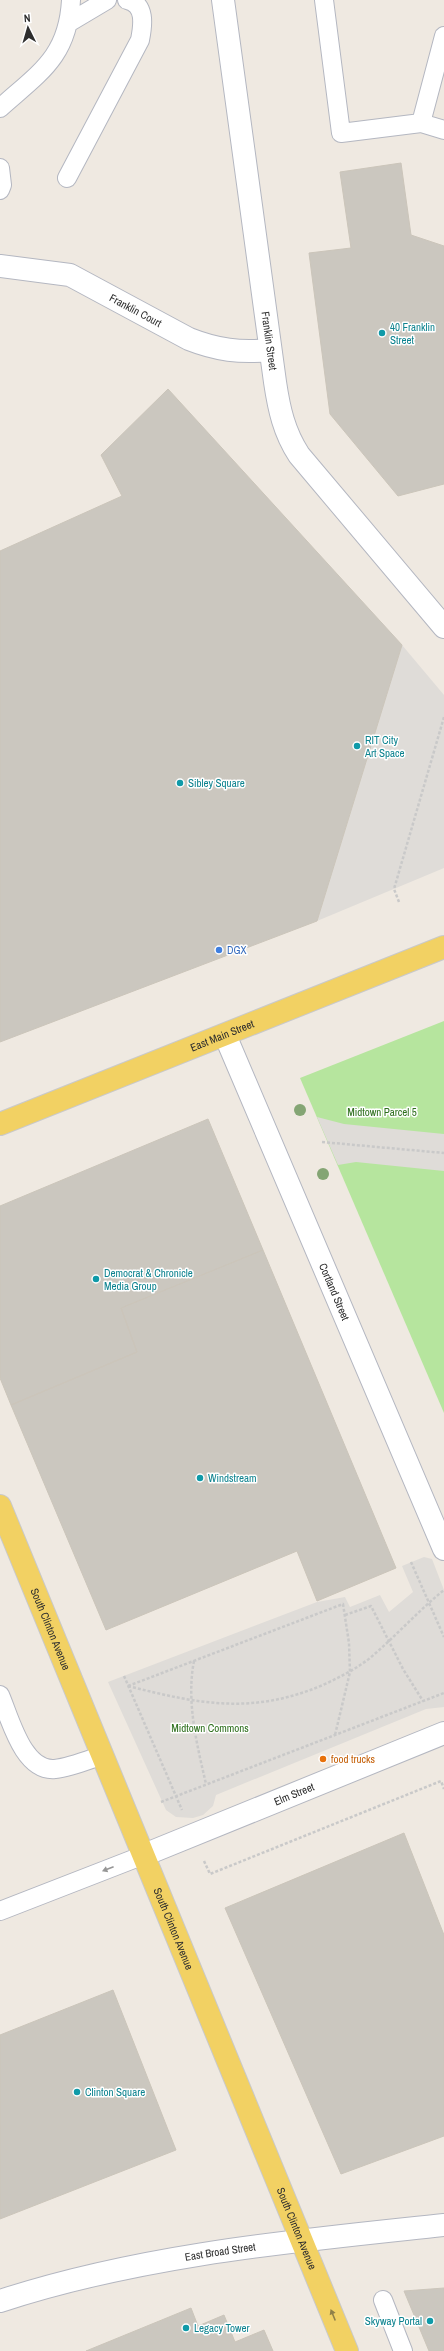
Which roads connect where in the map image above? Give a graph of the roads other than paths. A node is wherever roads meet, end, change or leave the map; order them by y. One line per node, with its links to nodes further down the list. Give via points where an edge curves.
1 (71, 0): 6 (lane)
2 (107, 0): 6 (lane)
3 (127, 0): 12 (lane, via 133,1 142,11 140,40)
4 (223, 0): 15 (street, Franklin Street)
5 (324, 0): 9 (lane, via 341,133)
6 (70, 22): 8 (lane, via 62,46 46,67)
7 (444, 36): 9 (lane)
8 (0, 108)
9 (421, 123): 10 (lane)
10 (444, 130)
11 (0, 168): 13 (lane)
12 (67, 178)
13 (0, 190)
14 (0, 266): 15 (street, Franklin Court, via 70,276 209,347 226,351)
15 (270, 350): 16 (street, Franklin Street, via 282,422 298,455)
16 (441, 617)
17 (444, 947): 18 (main road, East Main Street)
18 (225, 1035): 19 (main road, East Main Street); 21 (street, Cortland Street)
19 (0, 1124)
20 (0, 1506): 24 (main road, South Clinton Avenue)
21 (444, 1549)
22 (0, 1695): 24 (lane, via 24,1752 36,1765 54,1769)
23 (444, 1733): 25 (street, Elm Street)
24 (103, 1755): 25 (main road, South Clinton Avenue)
25 (144, 1855): 26 (lane, one-way to 26); 28 (main road, South Clinton Avenue)
26 (0, 1910)
27 (444, 2225): 28 (street, East Broad Street)
28 (303, 2240): 30 (street, East Broad Street, via 177,2257 58,2284); 31 (main road, South Clinton Avenue, one-way to 28)
29 (383, 2300): 32 (lane)
30 (0, 2301)
31 (347, 2351)
32 (403, 2351)

